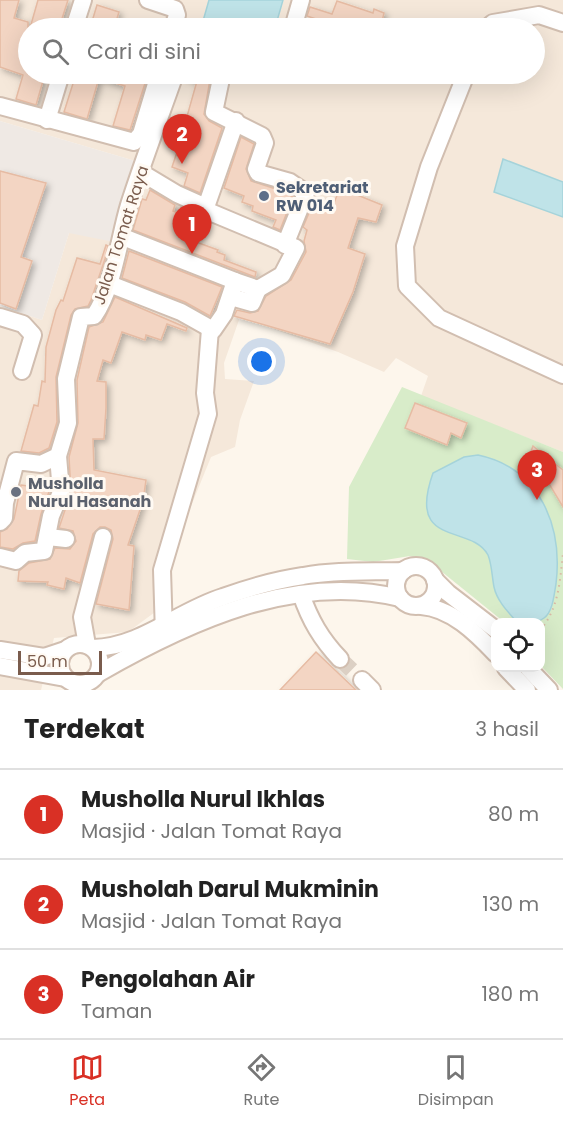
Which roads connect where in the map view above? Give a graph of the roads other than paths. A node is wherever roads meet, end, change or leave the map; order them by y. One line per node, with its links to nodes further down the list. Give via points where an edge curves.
1 (83, 0): 4 (street)
2 (148, 0): 5 (street, via 175,9)
3 (301, 0): 6 (street)
4 (77, 18)
5 (176, 18)
6 (296, 18)
7 (522, 18): 8 (street, via 539,15)
8 (563, 23)
9 (58, 84): 15 (street)
10 (156, 84): 15 (street, via 141,134 134,142)
11 (172, 84): 17 (street, Jalan Tomat Raya)
12 (220, 84): 16 (street, via 214,112)
13 (462, 84): 26 (street, via 429,167 405,246 407,286 439,318)
14 (0, 106): 15 (street)
15 (47, 120)
16 (236, 121): 18 (street); 20 (street, via 264,139 258,173 290,182 306,193)
17 (142, 173): 18 (street); 19 (street, Jalan Tomat Raya, via 128,208)
18 (206, 207): 20 (street)
19 (123, 237): 21 (street, Jalan Tomat Raya); 22 (street)
20 (285, 245): 22 (street, via 296,248 282,275 258,289)
21 (107, 283): 24 (street, via 181,312); 27 (street, Jalan Tomat Raya, via 96,313 82,315 79,324 66,379 68,423)
22 (233, 289): 24 (street, via 218,326)
23 (0, 317): 25 (street, via 23,324 33,335)
24 (210, 330): 39 (street, via 205,393 208,414 162,570)
25 (22, 371)
26 (563, 375)
27 (58, 456): 28 (street, via 41,464 16,461); 29 (street, via 61,492)
28 (0, 522)
29 (48, 537): 31 (street); 32 (street, via 43,552 25,553 15,562)
30 (103, 537): 40 (street, via 82,617)
31 (66, 539)
32 (0, 557)
33 (403, 571): 34 (street, via 412,566 422,567); 36 (street, via 396,582); 39 (street, via 302,576 221,597)
34 (435, 580): 37 (street, via 432,599); 38 (street)
35 (301, 594): 36 (street, via 346,590); 39 (street); 44 (street, via 323,642)
36 (400, 598): 37 (street, via 407,604)
37 (421, 606): 43 (street, via 452,616)
38 (491, 627)
39 (164, 631): 40 (street, via 133,642); 47 (street)
40 (90, 647): 42 (street, via 75,644); 47 (street, via 100,658)
41 (0, 650): 42 (street, via 44,657)
42 (65, 650): 48 (street)
43 (491, 650)
44 (340, 659)
45 (0, 666): 48 (street)
46 (510, 672): 49 (street)
47 (99, 673): 48 (street, via 86,684)
48 (56, 681)
49 (524, 685): 50 (street)
50 (549, 690)

